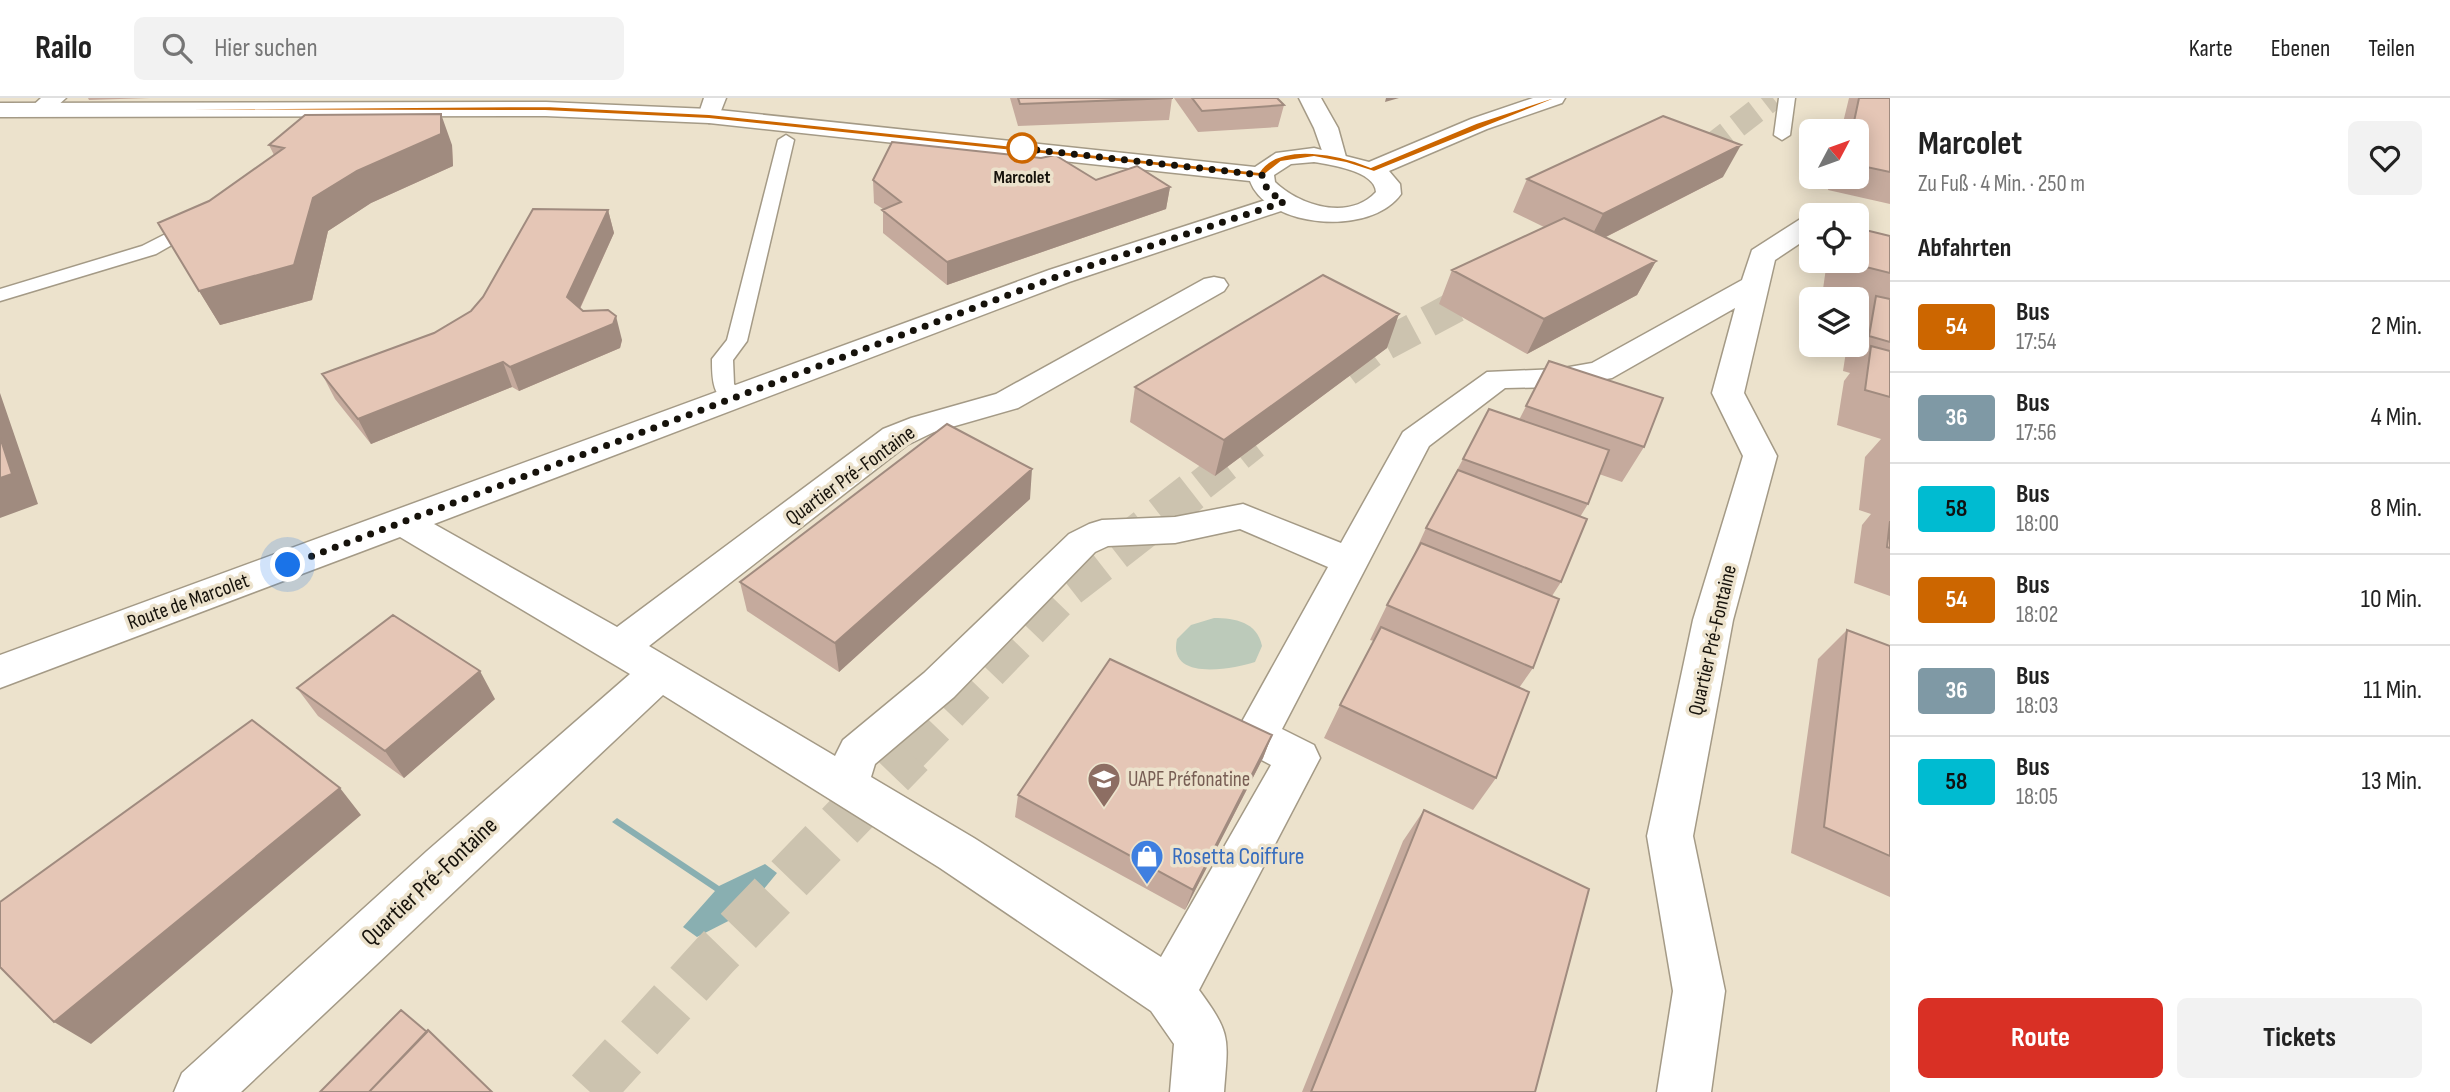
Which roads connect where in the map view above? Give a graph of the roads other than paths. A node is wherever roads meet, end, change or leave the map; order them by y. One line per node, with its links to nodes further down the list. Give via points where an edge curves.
1 (1310, 98): 9 (street, via 1326,128)
2 (1554, 98): 10 (street)
3 (1787, 98): 7 (lane)
4 (47, 104): 5 (street, via 302,118); 6 (street)
5 (712, 107): 11 (street)
6 (0, 110)
7 (1782, 135)
8 (786, 140): 18 (lane, via 737,341 722,359 723,385)
9 (1334, 157): 10 (street); 11 (street, via 1278,160)
10 (1371, 170): 12 (street, via 1387,189 1386,198 1377,206 1323,213)
11 (1262, 175): 12 (street, via 1270,193)
12 (1284, 202): 18 (street, Route de Marcolet, via 1059,276)
13 (214, 211): 17 (lane, via 149,250)
14 (1799, 232): 16 (street, Quartier Pré-Fontaine, via 1762,256)
15 (1214, 285): 21 (street, Quartier Pré-Fontaine, via 1007,401 919,424 895,437)
16 (1754, 285): 20 (street, via 1601,371 1558,378 1498,379 1415,440); 28 (street, Quartier Pré-Fontaine, via 1728,393 1760,456 1713,620 1670,836 1699,991)
17 (0, 295)
18 (734, 399): 19 (street, Route de Marcolet)
19 (404, 523): 21 (street); 22 (street, Route de Marcolet)
20 (1347, 560): 24 (street, via 1243,516 1175,530 1102,533 1082,542 939,685 858,753); 25 (street, via 1256,736 1298,758)
21 (618, 647): 23 (street)
22 (0, 671)
23 (659, 673): 24 (street); 26 (street, Quartier Pré-Fontaine)
24 (845, 785): 25 (street)
25 (1169, 993): 27 (street, via 1202,1037)
26 (201, 1092)
27 (1197, 1092)
28 (1684, 1092)

